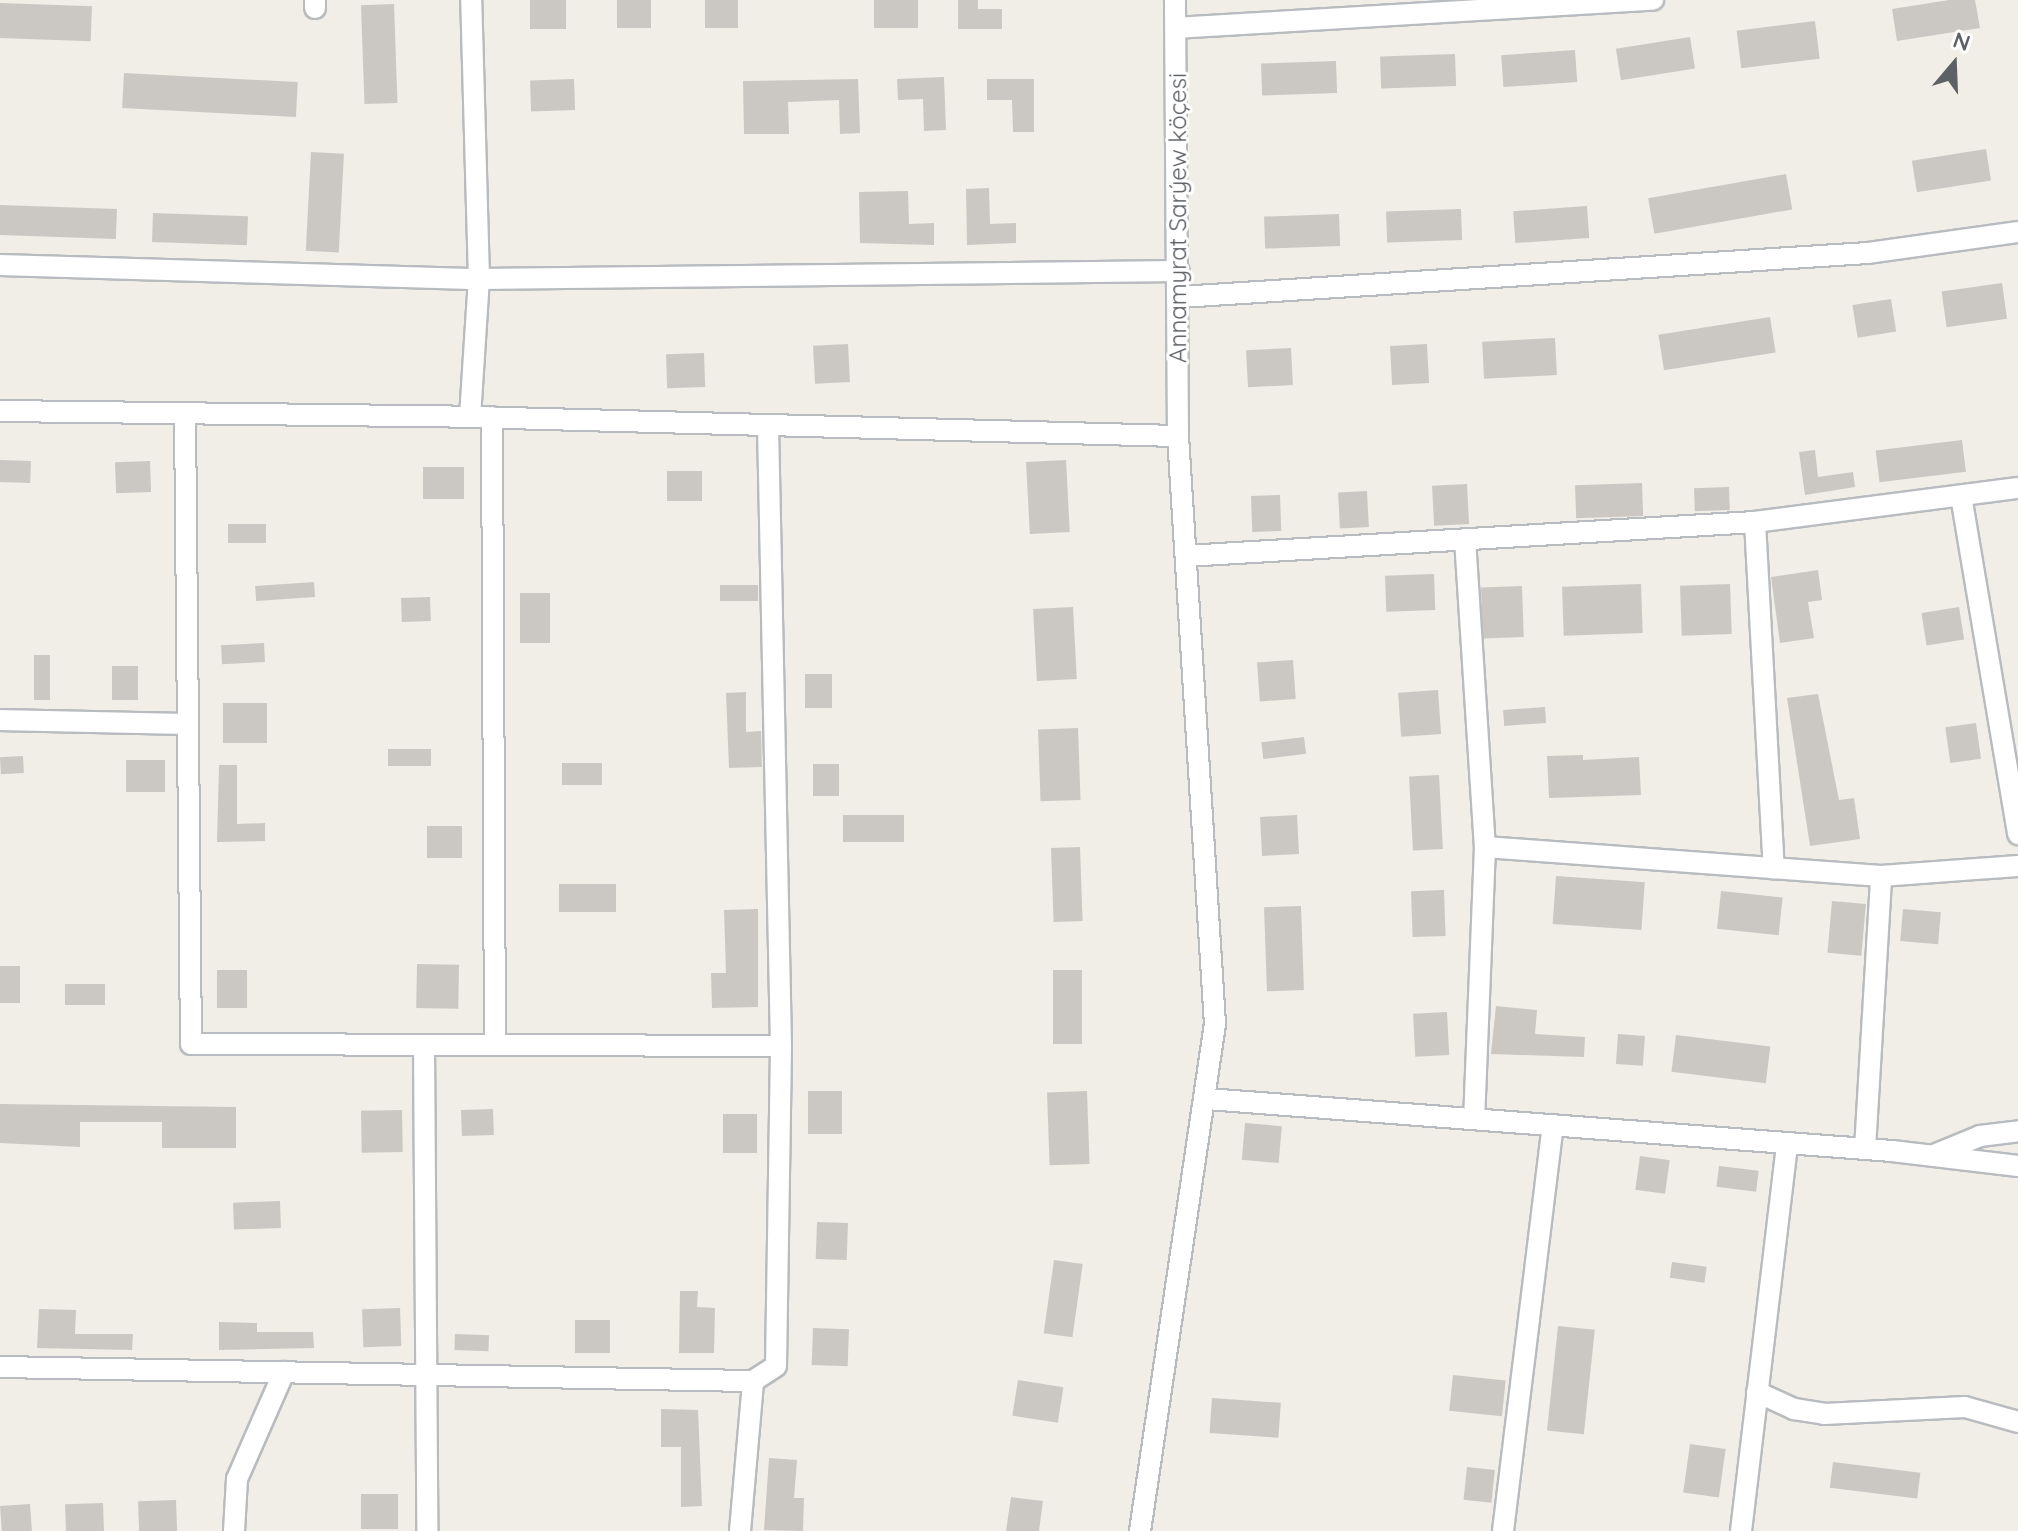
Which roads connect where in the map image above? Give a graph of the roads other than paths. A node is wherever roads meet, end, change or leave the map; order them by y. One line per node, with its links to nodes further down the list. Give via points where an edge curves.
1 (471, 0): 8 (street)
2 (1175, 0): 4 (street, Annamyrat Sarýew köçesi)
3 (1653, 0): 4 (street)
4 (1176, 28): 7 (street, Annamyrat Sarýew köçesi)
5 (2018, 232): 9 (street, via 1868,253)
6 (0, 265): 8 (street)
7 (1179, 271): 8 (street); 9 (street, Annamyrat Sarýew köçesi)
8 (479, 279): 12 (street)
9 (1180, 297): 15 (street, Annamyrat Sarýew köçesi)
10 (0, 411): 11 (street)
11 (185, 413): 12 (street); 22 (street)
12 (470, 417): 13 (street)
13 (492, 417): 14 (street); 29 (street)
14 (768, 425): 15 (street); 30 (street)
15 (1178, 436): 20 (street, Annamyrat Sarýew köçesi)
16 (2018, 488): 17 (street)
17 (1961, 496): 18 (street); 23 (street)
18 (1755, 522): 19 (street); 26 (street)
19 (1465, 539): 20 (street); 24 (street)
20 (1186, 556): 31 (street, Annamyrat Sarýew köçesi, via 1215,1024)
21 (0, 720): 22 (street)
22 (188, 724): 28 (street, via 191,1044)
23 (2018, 834)
24 (1485, 847): 26 (street); 32 (street)
25 (2018, 866): 27 (street)
26 (1774, 868): 27 (street)
27 (1881, 876): 36 (street)
28 (424, 1045): 29 (street); 41 (street)
29 (495, 1045): 30 (street)
30 (781, 1046): 42 (street, via 776,1366)
31 (1207, 1099): 32 (street); 48 (street, Annamyrat Sarýew köçesi)
32 (1474, 1119): 33 (street)
33 (1553, 1125): 35 (street); 49 (street)
34 (2018, 1131): 37 (street, via 1980,1136)
35 (1787, 1144): 36 (street); 43 (street)
36 (1865, 1149): 37 (street)
37 (1932, 1156): 38 (street)
38 (2018, 1166)
39 (0, 1367): 40 (street)
40 (284, 1372): 41 (street); 45 (street, via 237,1479)
41 (426, 1378): 42 (street); 46 (street)
42 (753, 1381): 47 (street)
43 (1757, 1392): 44 (street, via 1794,1409 1824,1414 1965,1407); 50 (street)
44 (2018, 1422)
45 (234, 1531)
46 (427, 1531)
47 (740, 1531)
48 (1140, 1531)
49 (1503, 1531)
50 (1741, 1531)

